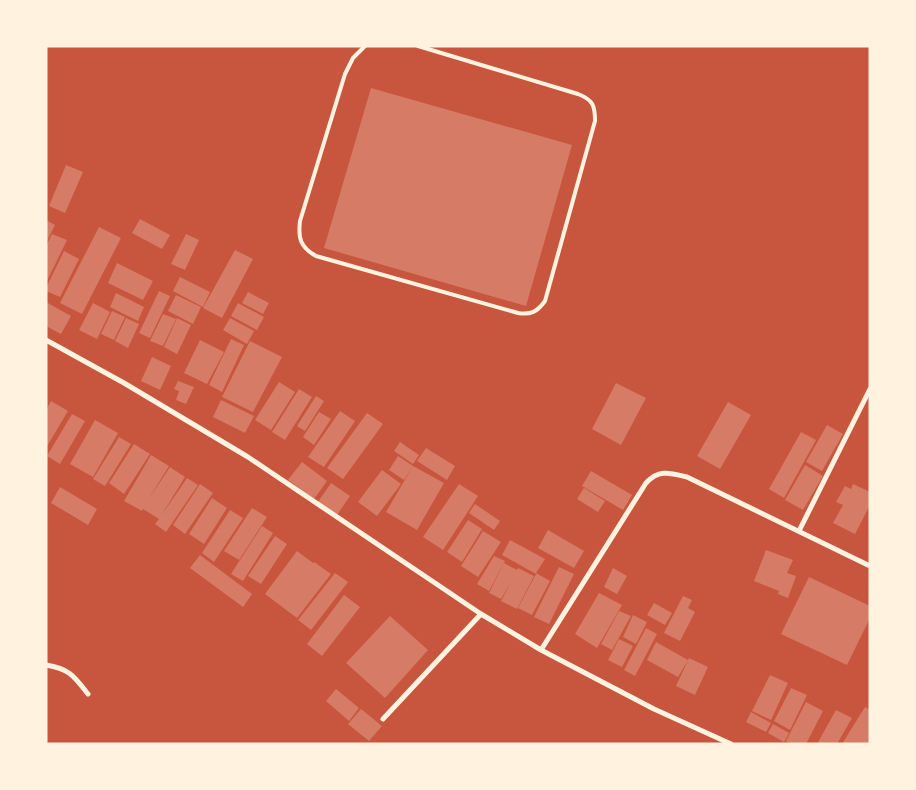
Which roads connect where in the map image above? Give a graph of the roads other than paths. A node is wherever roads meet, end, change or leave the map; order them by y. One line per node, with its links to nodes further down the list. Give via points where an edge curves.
1 (365, 46): 2 (lane, via 353,58 346,74 300,221 300,241 316,256 518,313 534,312 545,301 595,121 593,105 588,98 578,94)
2 (418, 46)
3 (46, 340): 7 (street, via 248,458)
4 (870, 389): 5 (street)
5 (799, 531): 6 (street); 8 (street, via 686,477 670,473 652,476)
6 (870, 566)
7 (481, 614): 8 (street); 11 (street)
8 (541, 650): 12 (street, via 654,709)
9 (46, 665): 10 (street, via 66,670)
10 (88, 694)
11 (383, 719)
12 (731, 744)

